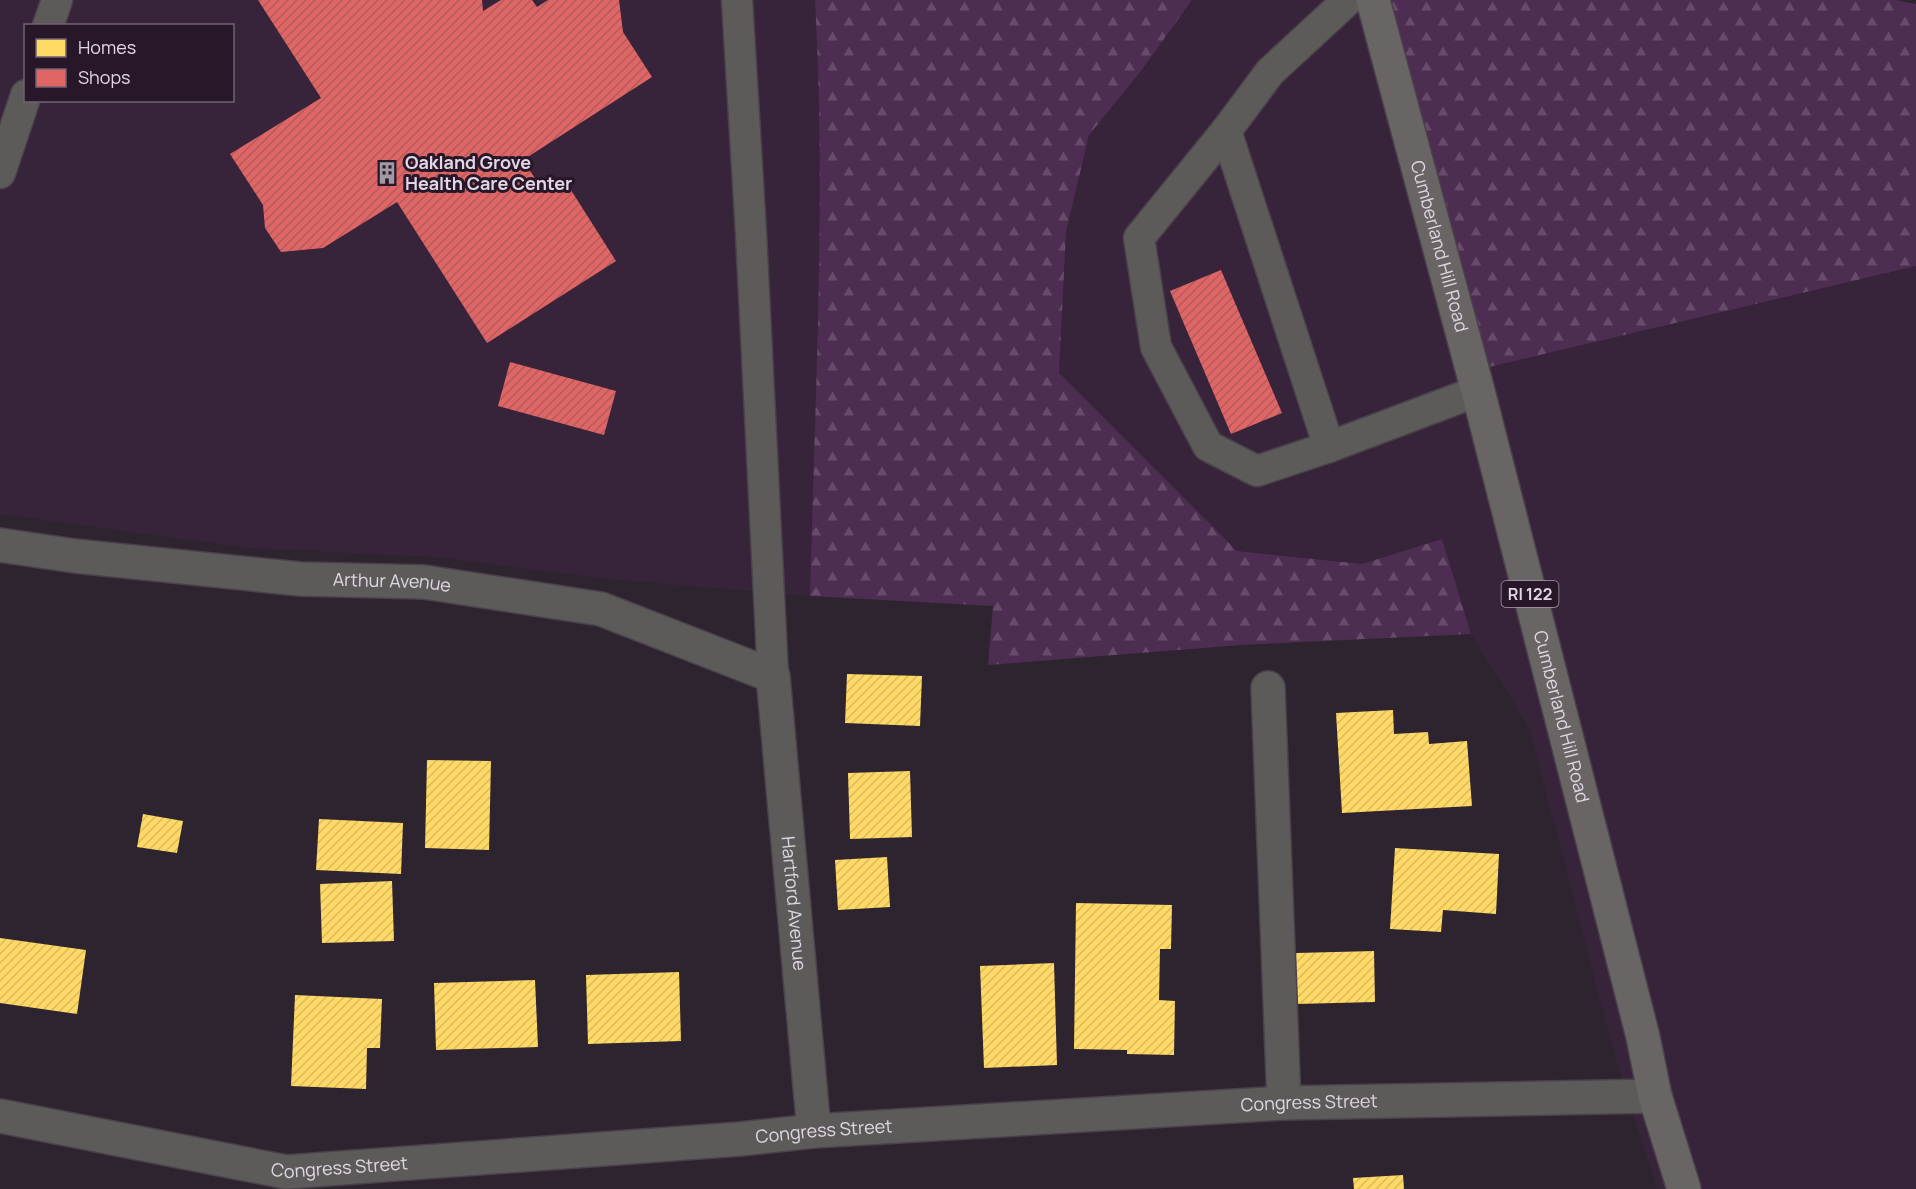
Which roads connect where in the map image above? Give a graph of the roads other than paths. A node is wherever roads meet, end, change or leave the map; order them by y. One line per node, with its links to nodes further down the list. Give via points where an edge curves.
1 (57, 0): 5 (lane)
2 (737, 0): 12 (lane)
3 (1348, 0): 7 (lane, via 1270,72)
4 (1373, 0): 9 (main road, Cumberland Hill Road / RI 122)
5 (49, 24)
6 (24, 101): 8 (lane)
7 (1226, 131): 10 (lane); 10 (lane, via 1139,238 1156,347 1208,446 1257,471)
8 (0, 173)
9 (1478, 391): 10 (lane); 14 (main road, Cumberland Hill Road / RI 122)
10 (1329, 447)
11 (0, 545): 12 (street, Arthur Avenue, via 87,558 300,579 424,582 601,609)
12 (773, 676): 17 (street, Hartford Avenue)
13 (1268, 688): 15 (street)
14 (1655, 1096): 15 (street, Congress Street); 19 (main road, Cumberland Hill Road / RI 122)
15 (1284, 1103): 17 (street, Congress Street)
16 (0, 1116): 18 (street, Congress Street)
17 (814, 1131): 18 (street, Congress Street)
18 (285, 1180)
19 (1684, 1189)

